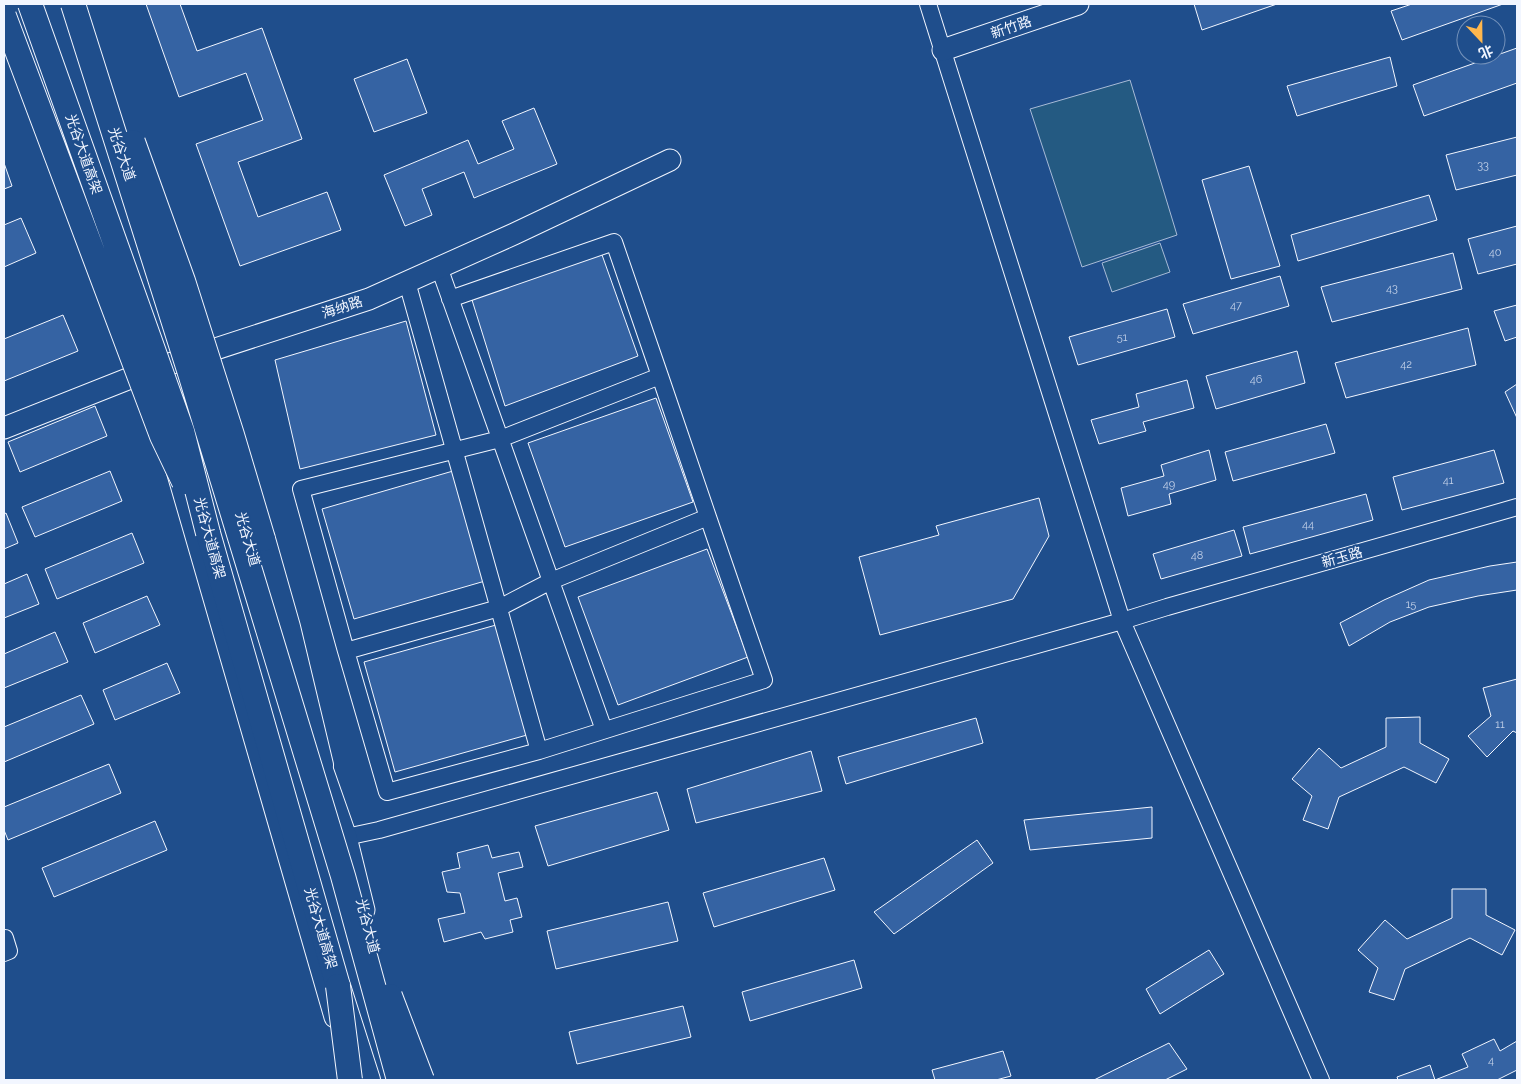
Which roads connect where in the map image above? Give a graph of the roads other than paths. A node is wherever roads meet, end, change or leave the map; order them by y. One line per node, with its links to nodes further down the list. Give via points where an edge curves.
1 (17, 4): 14 (main road)
2 (30, 4): 21 (highway, 光谷大道高架, bridge, via 182,432)
3 (71, 4): 13 (main road, 光谷大道); 30 (highway, 光谷大道高架, bridge, via 193,382)
4 (78, 4): 28 (highway, bridge, via 123,114 183,281 263,539)
5 (928, 4): 8 (street)
6 (1078, 4): 8 (main road, 新竹路)
7 (4, 16): 21 (highway, bridge, via 162,436)
8 (943, 50): 24 (street)
9 (670, 160): 10 (main road, 海纳路)
10 (439, 267): 11 (main road, 海纳路); 12 (street)
11 (407, 282): 13 (main road, 海纳路, via 369,299); 18 (street)
12 (450, 299): 15 (street, via 614,242); 17 (street)
13 (192, 356): 14 (main road, 海纳路); 28 (main road, 光谷大道, via 282,656)
14 (148, 371): 16 (main road, 海纳路); 32 (main road)
15 (660, 376): 17 (street); 20 (street)
16 (4, 428)
17 (500, 439): 18 (street); 22 (street)
18 (455, 451): 23 (street); 25 (street, via 301,489)
19 (1517, 507): 24 (street, 新玉路)
20 (708, 517): 22 (street); 26 (street, via 764,680)
21 (208, 533): 31 (highway, 光谷大道高架)
22 (551, 581): 23 (street); 26 (street)
23 (499, 608): 25 (street); 27 (street)
24 (1122, 622): 29 (street, 新玉路); 37 (street)
25 (346, 651): 27 (street, via 387,792)
26 (604, 730): 27 (street)
27 (540, 751)
28 (321, 765): 29 (main road, 光谷大道)
29 (346, 837): 35 (main road, 光谷大道)
30 (343, 876): 34 (highway, 光谷大道高架, bridge); 35 (highway, bridge); 36 (highway, bridge)
31 (338, 986): 32 (highway, bridge); 33 (highway, 光谷大道高架, bridge)
32 (352, 1080)
33 (368, 1080)
34 (399, 1080)
35 (408, 1080)
36 (422, 1080)
37 (1321, 1080)

